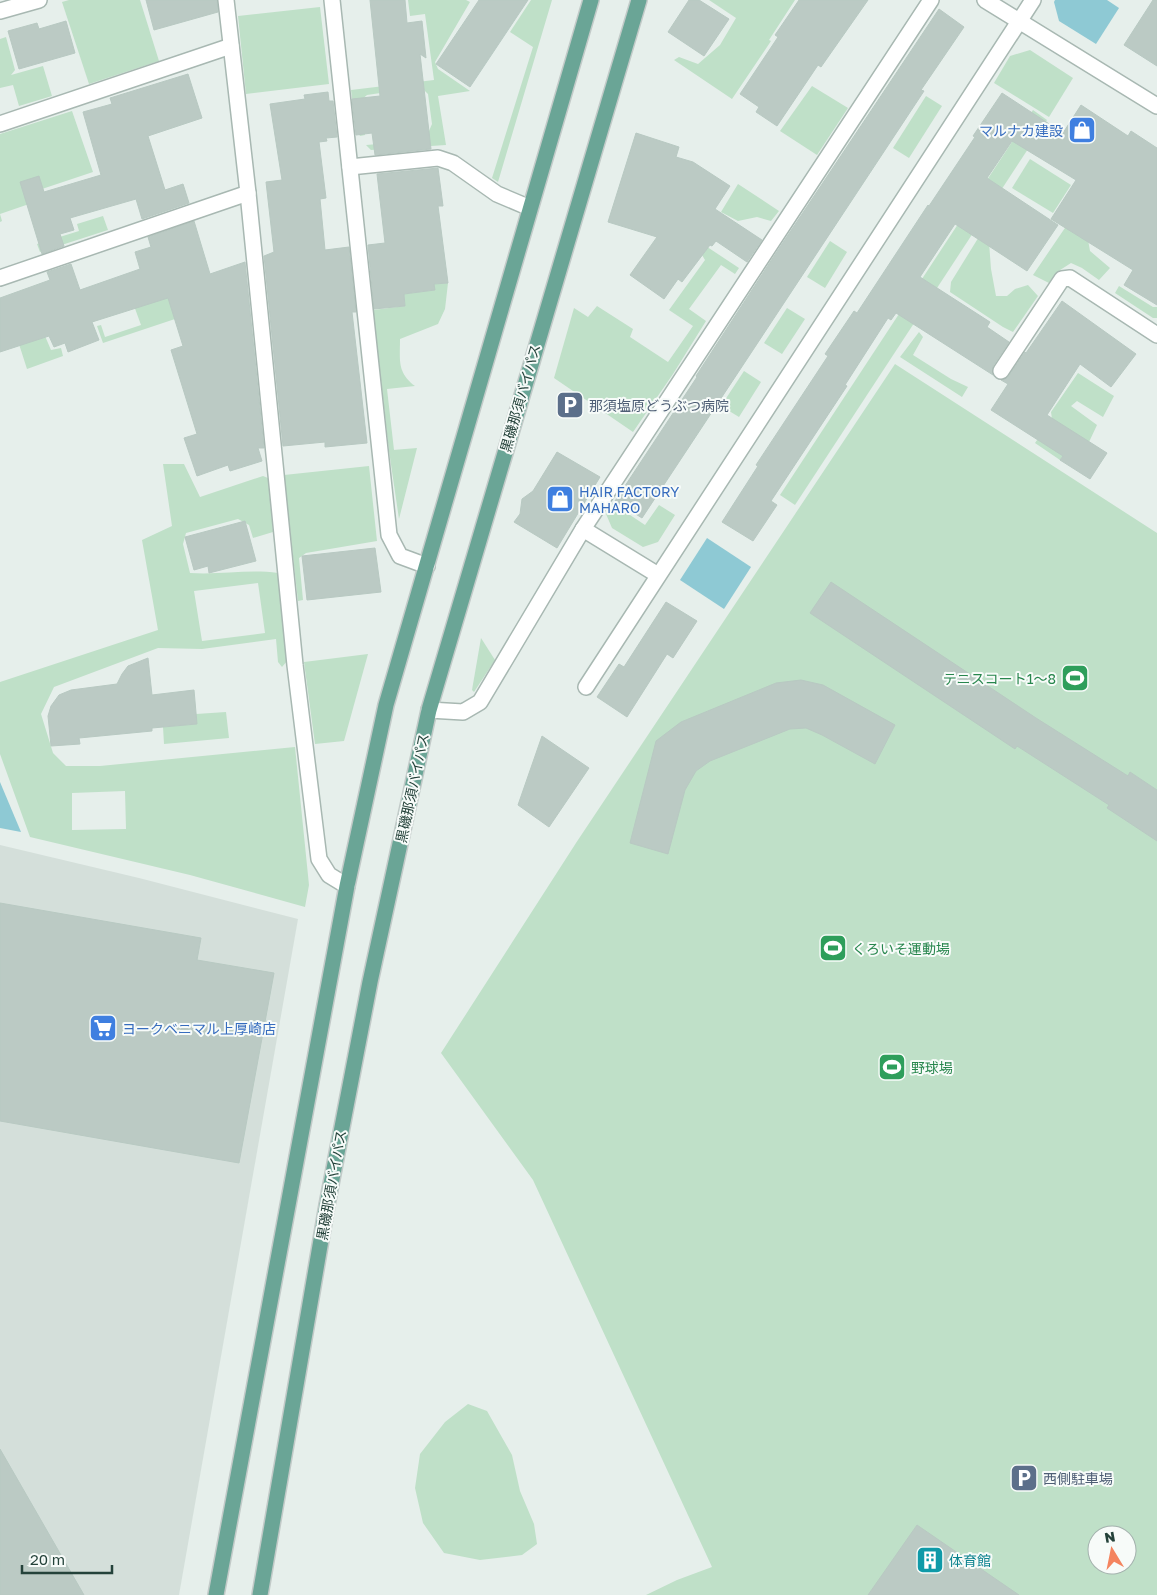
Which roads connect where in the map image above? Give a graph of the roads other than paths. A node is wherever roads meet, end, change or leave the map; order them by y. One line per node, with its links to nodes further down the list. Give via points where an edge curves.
1 (38, 0): 9 (street)
2 (226, 0): 11 (street)
3 (332, 0): 14 (street)
4 (591, 0): 16 (main road)
5 (639, 0): 24 (main road, 黒磯那須バイパス)
6 (931, 0): 20 (street)
7 (985, 0): 10 (street)
8 (1032, 0): 10 (street)
9 (0, 11)
10 (1019, 20): 12 (street); 22 (street)
11 (231, 46): 13 (street); 15 (street)
12 (1157, 106)
13 (0, 124)
14 (350, 167): 16 (street, via 438,158 453,163 497,194); 21 (street, via 390,535 400,556)
15 (248, 193): 17 (street); 25 (street, via 295,665 319,859 330,875)
16 (530, 208): 21 (main road)
17 (0, 278)
18 (1157, 335): 19 (street, via 1070,278 1062,279)
19 (1001, 371)
20 (583, 529): 22 (street); 24 (street, via 480,702 462,712)
21 (427, 566): 25 (main road, via 386,705)
22 (658, 575): 23 (street)
23 (586, 687)
24 (428, 710): 27 (main road, 黒磯那須バイパス, via 330,1186)
25 (347, 886): 26 (main road)
26 (216, 1595)
27 (260, 1595)

